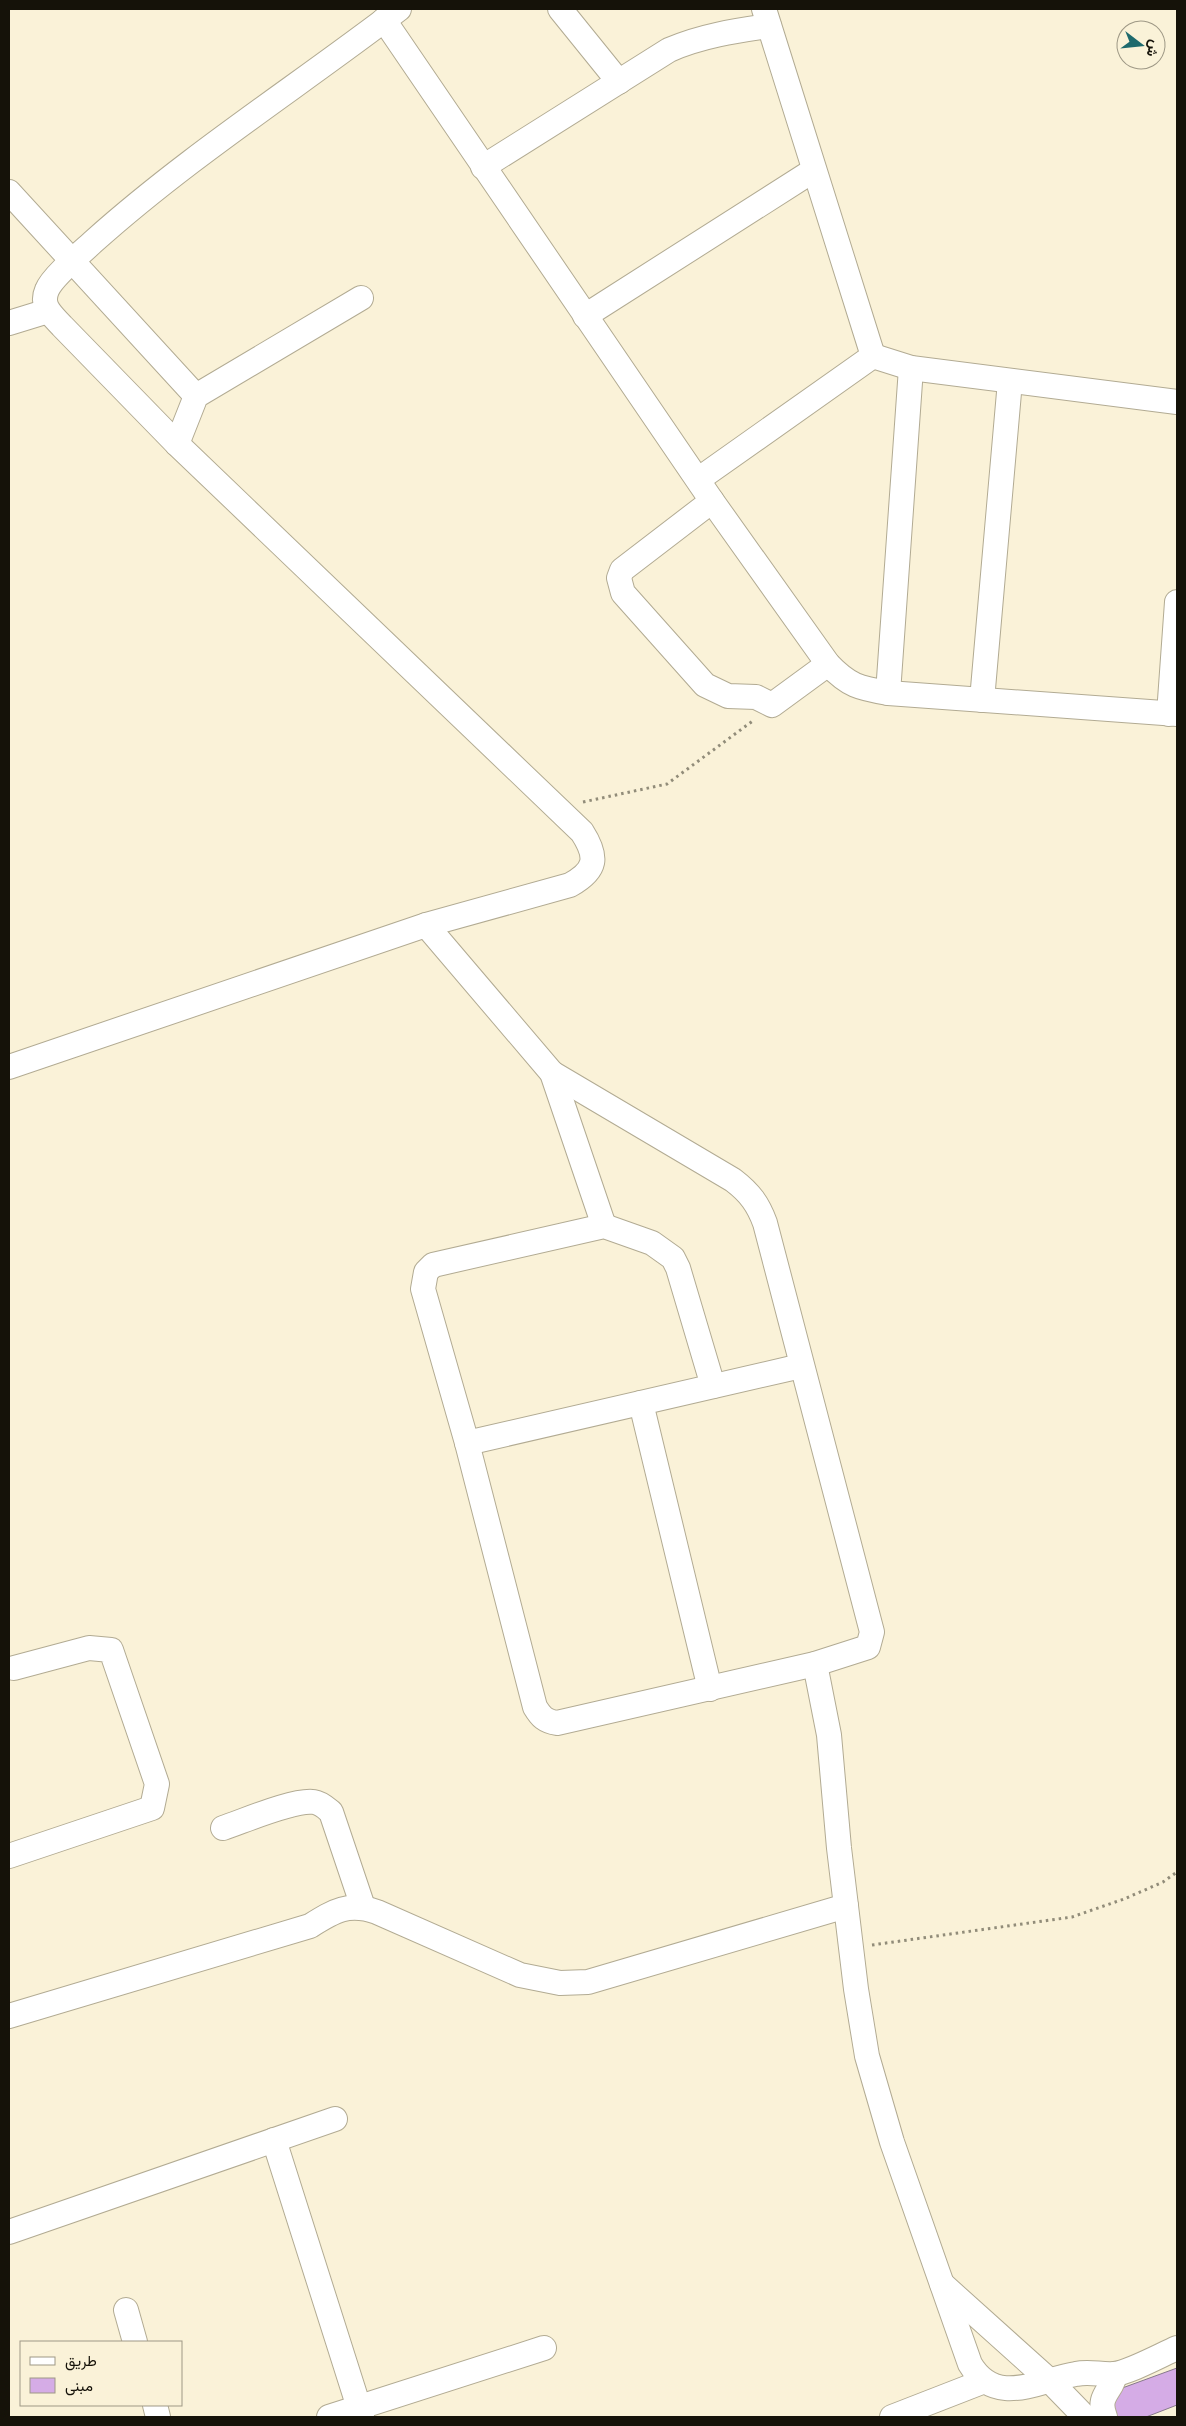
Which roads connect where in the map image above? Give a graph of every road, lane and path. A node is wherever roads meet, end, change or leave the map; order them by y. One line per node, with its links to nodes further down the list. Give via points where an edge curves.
1 (560, 9): 4 (street)
2 (391, 14): 5 (street); 8 (street, via 143,197)
3 (766, 18): 4 (street, via 689,41); 6 (street)
4 (619, 82): 5 (street)
5 (483, 166): 11 (street)
6 (814, 170): 11 (street); 13 (street)
7 (9, 192): 8 (street)
8 (72, 261): 10 (street, via 47,288 45,304); 16 (street)
9 (361, 298): 16 (street)
10 (48, 311): 12 (street); 18 (street)
11 (585, 316): 19 (street)
12 (9, 323)
13 (873, 356): 14 (street); 19 (street)
14 (910, 368): 15 (street); 23 (street)
15 (1010, 381): 17 (street); 24 (street)
16 (196, 396): 18 (street)
17 (1177, 402)
18 (177, 444): 27 (street)
19 (699, 479): 20 (street)
20 (712, 500): 22 (street); 25 (street, via 622,570 619,578 623,593 705,685 728,696 756,697)
21 (1177, 602): 26 (street)
22 (828, 664): 23 (street, via 844,680); 25 (street)
23 (888, 693): 24 (street)
24 (982, 700): 26 (street)
25 (772, 706): 27 (path, via 666,784)
26 (1173, 714)
27 (558, 809): 28 (street, via 582,832 591,848 593,862 587,874 570,885)
28 (426, 925): 29 (street); 30 (street)
29 (9, 1067)
30 (552, 1073): 31 (street); 32 (street, via 748,1192 758,1205 765,1223)
31 (604, 1226): 33 (street, via 652,1243 673,1258); 35 (street, via 433,1265 426,1272 423,1289)
32 (801, 1366): 33 (street); 37 (street, via 872,1632 868,1647)
33 (714, 1386): 34 (street)
34 (641, 1402): 35 (street); 38 (street)
35 (467, 1443): 38 (street, via 535,1707 541,1717 558,1723)
36 (10, 1663): 40 (street, via 90,1648 111,1650 157,1784 152,1808)
37 (815, 1664): 38 (street); 42 (street, via 828,1735)
38 (710, 1689)
39 (223, 1828): 43 (street, via 299,1803 320,1804 331,1812)
40 (9, 1856)
41 (1177, 1872): 44 (path, via 1163,1882 1124,1899 1072,1916)
42 (846, 1906): 43 (street, via 588,1982 560,1984 520,1975); 44 (street)
43 (363, 1907): 45 (street, via 336,1910 310,1926)
44 (851, 1948): 49 (street, via 867,2056 892,2142)
45 (9, 2016)
46 (335, 2119): 47 (street)
47 (274, 2140): 48 (street); 57 (street)
48 (9, 2232)
49 (940, 2283): 55 (street, via 970,2364); 56 (street)
50 (126, 2310): 51 (street)
51 (135, 2341)
52 (544, 2348): 57 (street)
53 (1177, 2348): 54 (street)
54 (1115, 2374): 56 (street, via 1076,2374); 61 (street, via 1104,2397)
55 (982, 2382): 56 (street, via 1000,2388); 59 (street)
56 (1051, 2382): 60 (street)
57 (360, 2412): 58 (street)
58 (329, 2417)
59 (892, 2417)
60 (1085, 2417)
61 (1105, 2417)

